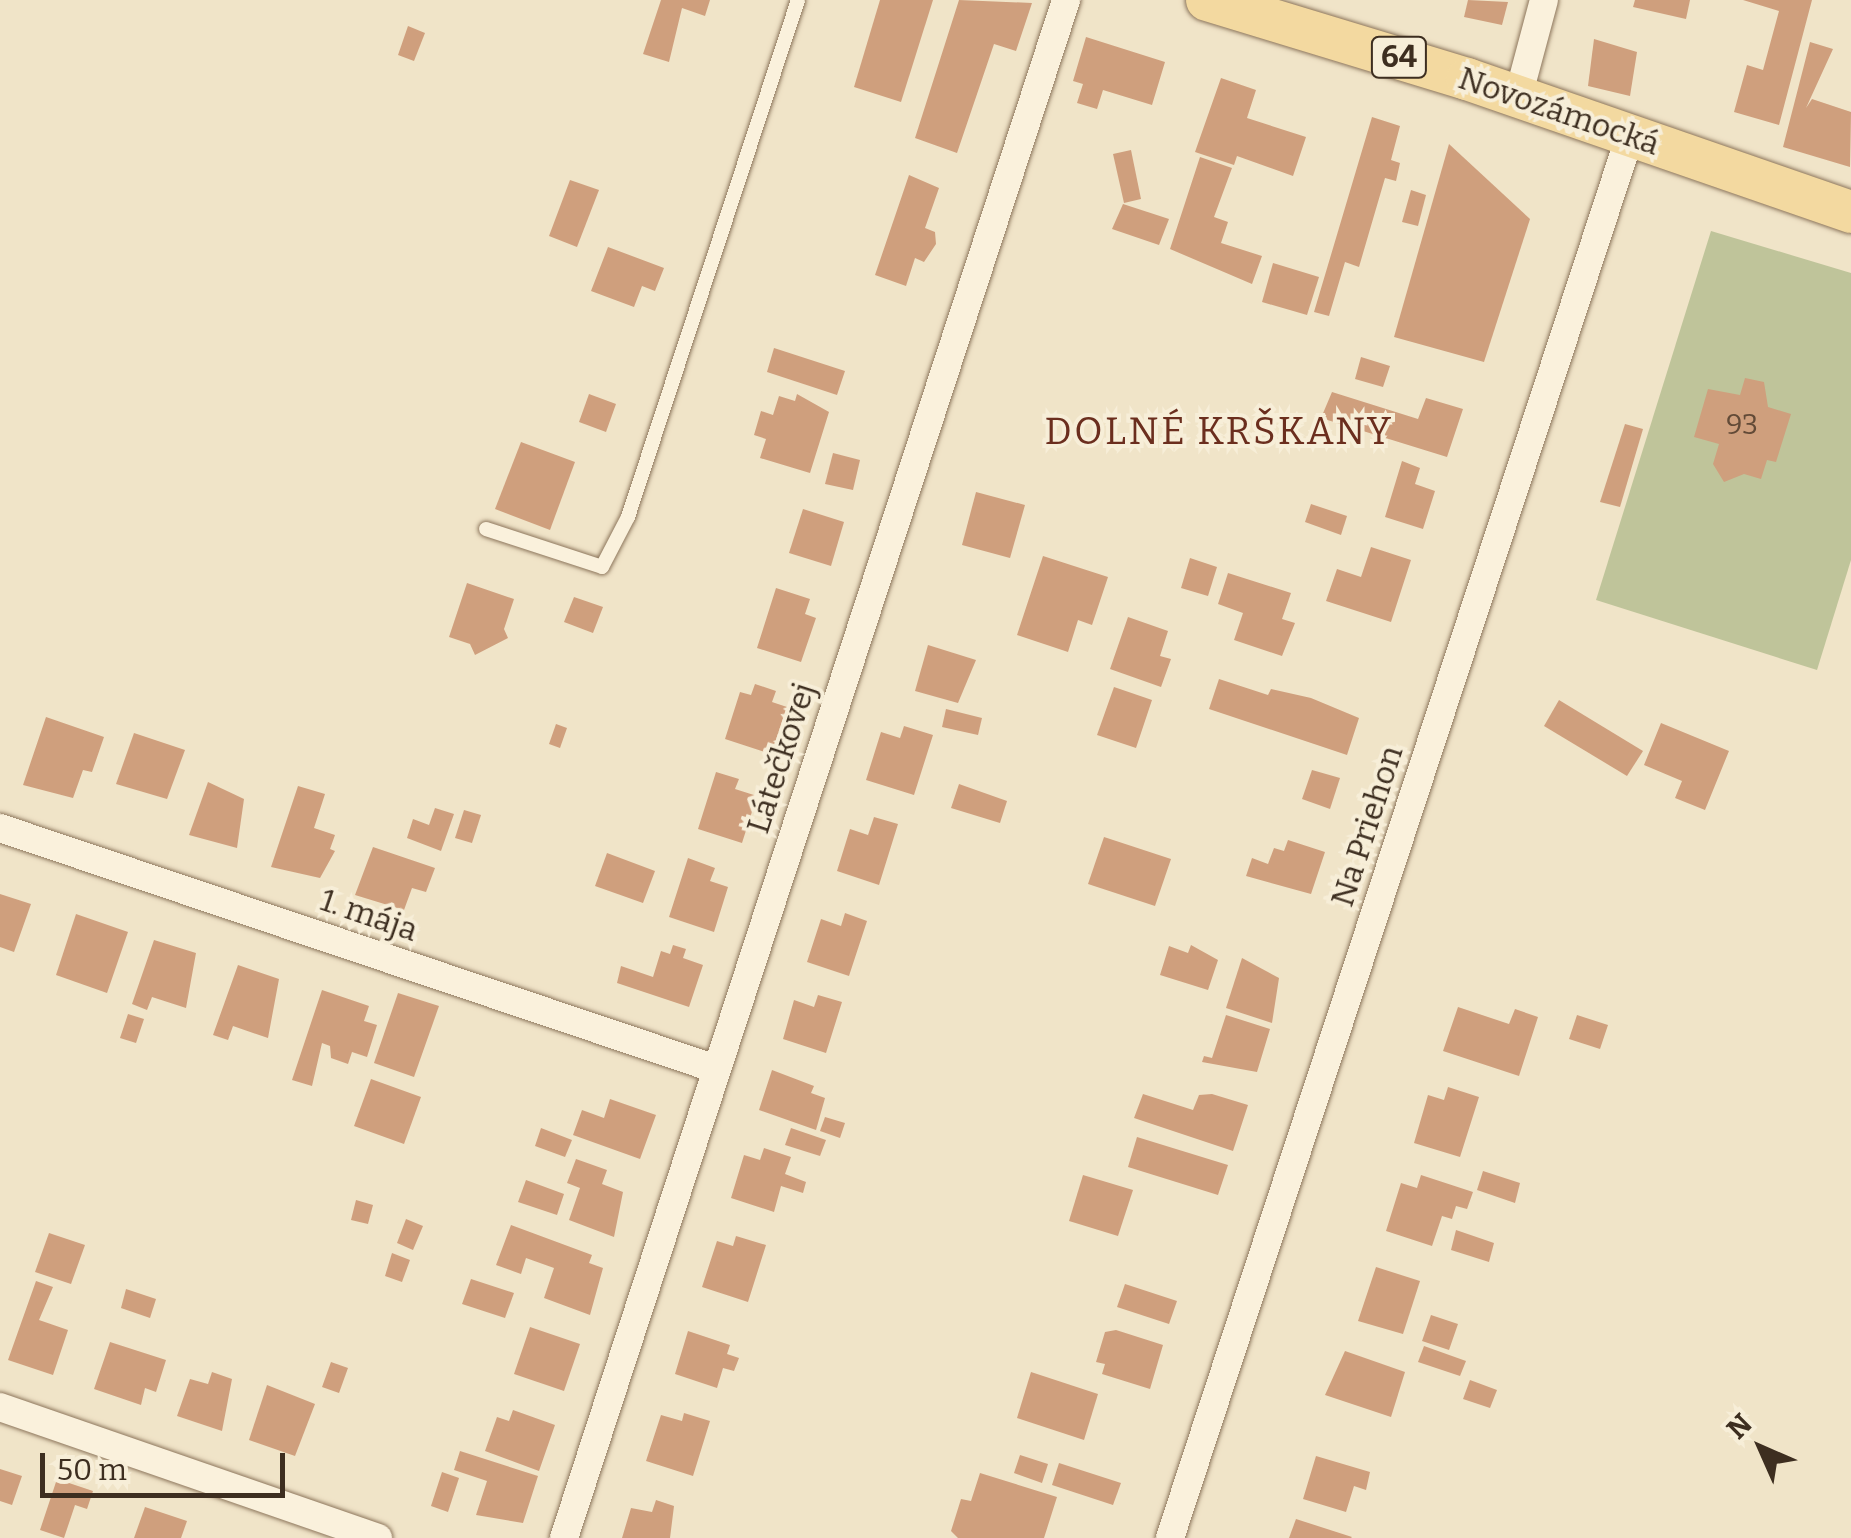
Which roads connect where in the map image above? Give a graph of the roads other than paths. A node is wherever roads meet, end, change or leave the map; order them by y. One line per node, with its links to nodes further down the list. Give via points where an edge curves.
1 (798, 0): 8 (lane, via 628,517 602,568)
2 (1066, 0): 10 (street, Látečkovej)
3 (1207, 0): 5 (main road, Novozámocká / 64)
4 (1544, 0): 5 (street)
5 (1518, 97): 6 (main road, Novozámocká / 64)
6 (1630, 136): 7 (main road, Novozámocká / 64); 14 (street, Na Priehon)
7 (1851, 212)
8 (486, 528)
9 (0, 828): 10 (street, 1. mája)
10 (716, 1068): 13 (street, Látečkovej)
11 (0, 1407): 12 (street)
12 (378, 1538)
13 (564, 1538)
14 (1170, 1538)

